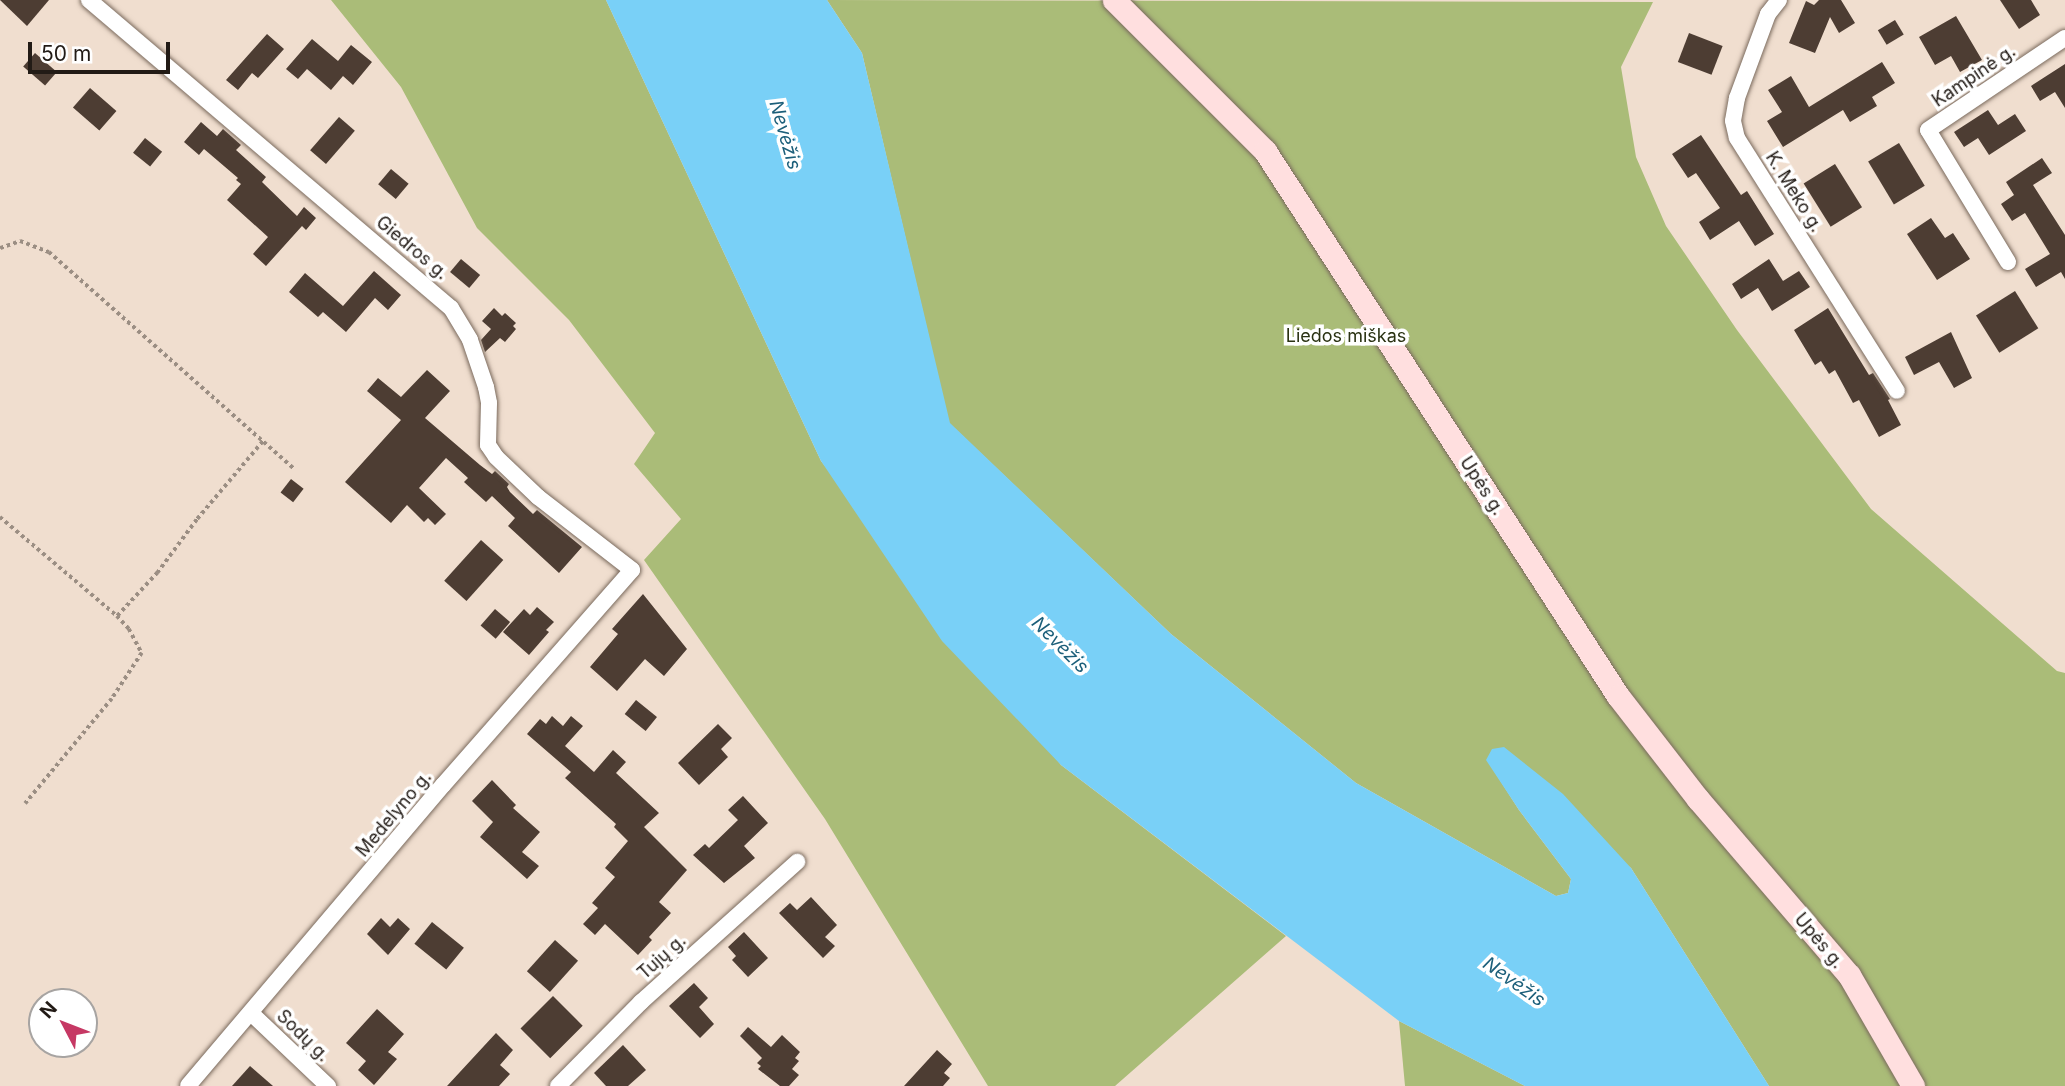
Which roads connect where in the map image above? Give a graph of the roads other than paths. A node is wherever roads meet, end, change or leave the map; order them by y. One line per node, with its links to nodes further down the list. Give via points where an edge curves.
1 (89, 0): 7 (street, Giedros g., via 451,308 470,340 486,387 488,445 496,457 538,497)
2 (1114, 0): 13 (main road, Upės g., via 1265,151 1618,696 1698,799 1849,975)
3 (1779, 0): 6 (street, K. Meko g., via 1768,14 1737,98 1733,121 1737,138)
4 (2065, 38): 5 (street, Kampinė g., via 1928,130)
5 (2008, 262)
6 (1898, 391)
7 (632, 570): 9 (street, Medelyno g.)
8 (797, 862): 12 (street, Tujų g., via 641,1002)
9 (251, 1014): 10 (street, Medelyno g.); 11 (street, Sodų g.)
10 (188, 1086)
11 (328, 1086)
12 (558, 1086)
13 (1913, 1086)

